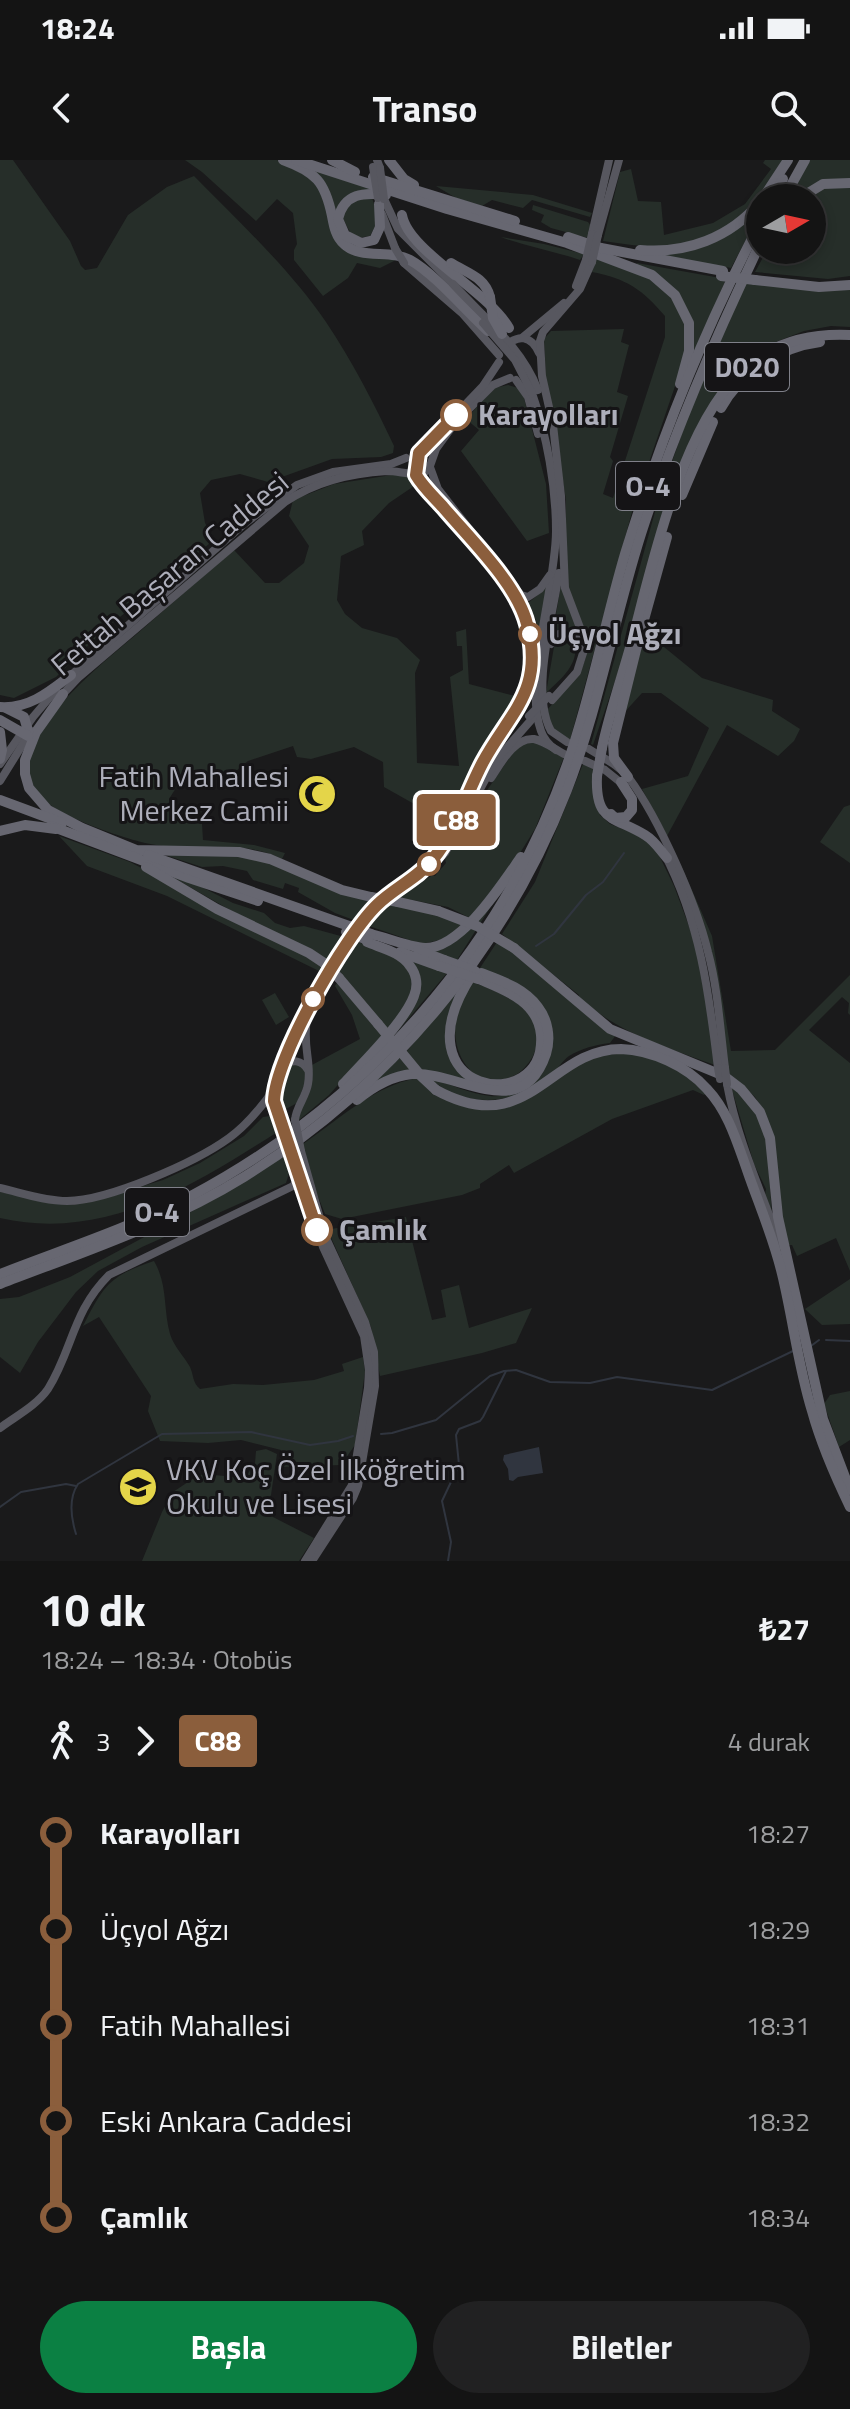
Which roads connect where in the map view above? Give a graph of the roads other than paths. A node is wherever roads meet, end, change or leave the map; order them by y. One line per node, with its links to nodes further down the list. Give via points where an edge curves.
1 (283, 160): 31 (highway, via 322,183 344,244 410,260)
2 (296, 160): 18 (highway)
3 (318, 160): 11 (highway)
4 (332, 160): 11 (highway)
5 (389, 160): 19 (highway, via 404,179)
6 (610, 160): 7 (main road); 22 (main road)
7 (619, 160): 22 (main road)
8 (791, 160): 13 (highway); 14 (highway)
9 (805, 160): 15 (highway)
10 (375, 164): 17 (main road, bridge)
11 (355, 172): 19 (highway)
12 (850, 183): 16 (highway)
13 (774, 184)
14 (780, 184)
15 (792, 184)
16 (823, 184)
17 (380, 200): 18 (highway, via 380,227 374,240 361,243 345,235 339,213 358,194); 26 (main road, via 398,229); 31 (main road, via 393,230); 36 (main road, bridge, via 404,263 463,314)
18 (427, 202): 19 (highway)
19 (446, 204): 20 (highway, via 412,205); 23 (highway)
20 (402, 215): 32 (highway, via 422,245 484,300); 32 (highway, bridge, via 433,250 488,287 493,318)
21 (746, 217): 23 (highway, via 725,233 679,249)
22 (595, 234): 25 (main road, bridge)
23 (578, 244): 29 (highway, bridge, via 756,278); 40 (highway, via 652,275 683,308 689,351)
24 (746, 252): 40 (highway, O-4)
25 (589, 261): 34 (main road, via 568,298); 37 (main road, via 580,289 543,332)
26 (431, 262): 31 (main road); 32 (main road, via 461,284)
27 (750, 264): 30 (highway, O-4)
28 (754, 264): 30 (highway)
29 (850, 282)
30 (739, 287): 76 (highway, O-4, via 651,503 567,790)
31 (449, 288): 32 (highway, bridge)
32 (503, 334): 34 (main road); 39 (main road, bridge, via 521,356)
33 (850, 335): 49 (highway, D020, via 790,341 755,360 723,392 677,488 656,548)
34 (522, 337): 36 (main road, via 505,345); 37 (main road, via 533,343)
35 (850, 341): 49 (highway, D020, via 817,342 783,352 756,368 725,401 679,501)
36 (499, 359): 38 (main road); 41 (main road, via 483,386)
37 (540, 360): 38 (main road, via 535,375); 45 (main road)
38 (513, 379): 43 (main road, via 493,385 451,428); 46 (main road, via 531,405)
39 (535, 392): 45 (main road); 46 (main road)
40 (664, 440): 68 (highway, O-4)
41 (422, 450): 42 (main road, via 412,450); 43 (main road); 44 (main road)
42 (406, 458): 44 (main road); 50 (main road, via 297,485 244,524)
43 (431, 464): 44 (main road, via 424,473); 47 (main road, via 438,489 521,595 533,595 547,580)
44 (414, 474): 48 (main road); 53 (main road, Fettah Başaran Caddesi, via 353,475 296,494)
45 (561, 496): 46 (main road)
46 (559, 518): 47 (main road); 51 (main road, via 560,572); 54 (main road, via 565,588 584,650 577,672)
47 (555, 547): 52 (main road)
48 (503, 581): 52 (main road, via 531,619); 69 (main road, via 527,622 529,680 522,703 483,761)
49 (636, 638): 60 (highway, via 597,745); 63 (highway, D020, bridge); 64 (highway, via 613,743)
50 (71, 675): 55 (highway, via 34,701); 58 (main road)
51 (544, 676): 54 (main road, via 555,637 572,634 579,642 577,661); 59 (main road, via 548,727)
52 (536, 688): 69 (main road, via 540,730 560,752 535,739 517,744)
53 (63, 694): 58 (main road, Fettah Başaran Caddesi); 73 (highway, via 27,750 24,770 29,788 48,810)
54 (550, 698): 69 (main road, bridge, via 496,760)
55 (1, 707): 58 (highway, via 19,713)
56 (0, 720): 58 (highway)
57 (0, 732): 62 (highway)
58 (27, 732): 62 (main road); 65 (main road, Fettah Başaran Caddesi)
59 (567, 742)
60 (589, 749): 64 (main road, via 611,762)
61 (585, 761): 64 (main road)
62 (0, 762)
63 (600, 777): 64 (highway, D020, via 603,801 615,818 632,810); 74 (highway, D020, via 597,796 607,816 648,836)
64 (624, 780): 74 (main road); 80 (main road, via 647,808 677,866 708,949)
65 (0, 781)
66 (0, 800): 73 (highway)
67 (0, 807): 70 (highway)
68 (551, 807): 77 (highway, via 520,859 453,939 425,948); 86 (highway, O-4, via 507,893 443,988 387,1052)
69 (465, 809): 72 (main road); 75 (main road)
70 (62, 830): 71 (highway, via 25,825); 73 (highway)
71 (0, 831)
72 (439, 844): 75 (main road, via 442,856); 79 (main road, via 427,867 366,917 310,1004)
73 (134, 853): 77 (highway, bridge); 87 (highway, bridge, via 142,865 217,909 324,963 436,1090 468,1102 505,1103 530,1094 588,1056 631,1050 670,1062 698,1080 719,1104); 93 (highway, bridge, via 239,852 270,859 342,890 438,911 514,948 624,1036 724,1076 755,1105 770,1138 778,1217)
74 (667, 858): 80 (main road, via 702,952)
75 (437, 864): 81 (main road, via 378,910 316,1002 304,1038)
76 (516, 897): 78 (highway, via 457,1001 449,1032 455,1059 466,1073 481,1083 507,1084 538,1057 539,1024 523,1001); 88 (highway, O-4, via 427,1022)
77 (369, 939): 78 (highway, bridge); 86 (highway, via 410,965 416,980 413,998 371,1053)
78 (479, 976): 88 (highway, via 522,991 544,1018 548,1047 530,1079 517,1088 494,1092 433,1075 397,1077 366,1092)
79 (284, 1068): 81 (main road, via 296,1061); 83 (main road)
80 (722, 1068): 82 (main road, bridge)
81 (308, 1070): 84 (main road)
82 (724, 1082): 87 (main road); 93 (main road)
83 (278, 1084): 85 (main road); 91 (main road, via 231,1137 147,1179 68,1201)
84 (301, 1102): 85 (main road, via 290,1112); 86 (main road)
85 (275, 1106): 88 (main road, bridge)
86 (299, 1123): 88 (main road, bridge); 92 (highway, O-4, via 263,1154 187,1198)
87 (736, 1137): 96 (highway, via 782,1272)
88 (296, 1150): 89 (main road); 90 (main road); 94 (highway, O-4, via 168,1218)
89 (305, 1166): 90 (main road); 95 (main road, via 330,1250)
90 (297, 1182): 95 (main road); 97 (main road, via 109,1275 88,1298 47,1390)
91 (0, 1188)
92 (0, 1274)
93 (793, 1278): 96 (highway)
94 (0, 1284)
95 (359, 1315): 100 (main road, via 369,1381 353,1480); 101 (main road, via 372,1342 376,1376 360,1480)
96 (812, 1392): 98 (highway); 99 (highway, via 823,1445)
97 (0, 1428)
98 (850, 1490)
99 (850, 1507)
100 (305, 1561)
101 (312, 1561)

